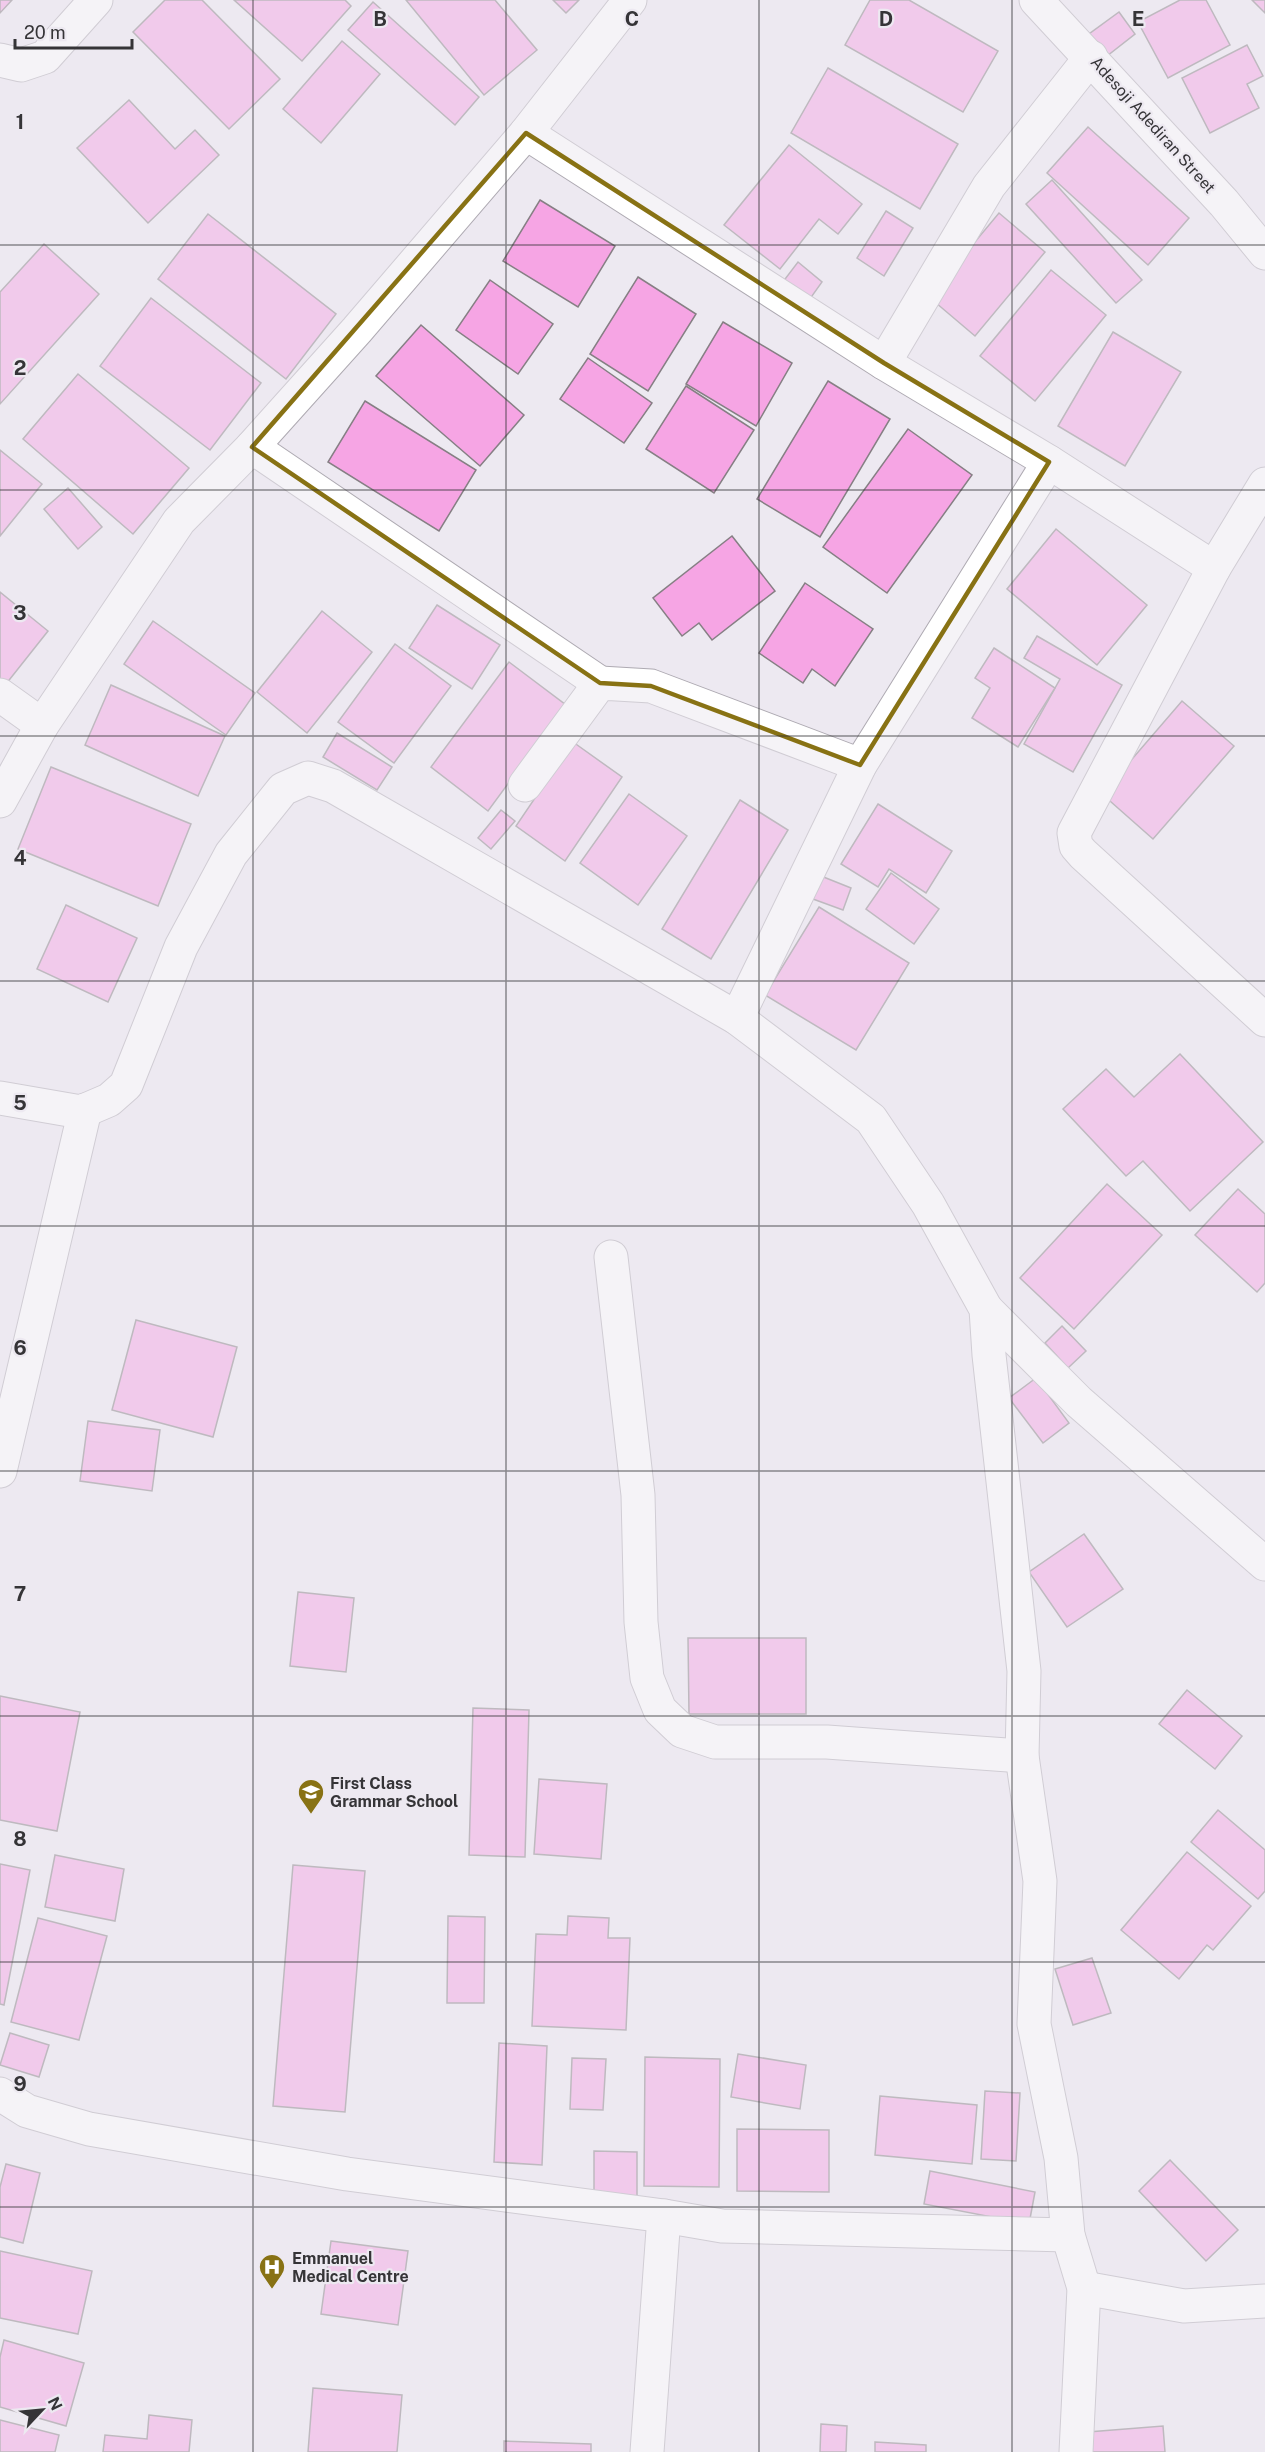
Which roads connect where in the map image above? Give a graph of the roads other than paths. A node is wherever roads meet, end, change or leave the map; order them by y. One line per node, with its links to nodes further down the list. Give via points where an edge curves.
1 (96, 0): 5 (street, via 45,57 21,65)
2 (630, 0): 6 (street)
3 (1036, 0): 4 (street, Adesoji Adediran Street)
4 (1091, 57): 7 (street, Adesoji Adediran Street); 8 (street, via 989,186)
5 (0, 60)
6 (526, 134): 8 (street); 9 (street)
7 (1265, 253)
8 (884, 363): 10 (street)
9 (252, 447): 13 (street); 15 (street, via 179,521)
10 (1049, 462): 12 (street); 16 (street)
11 (1265, 483): 12 (street)
12 (1214, 568): 20 (street, via 1074,833 1076,846)
13 (600, 683): 16 (street, via 651,686); 17 (street)
14 (0, 695): 15 (street)
15 (42, 725): 18 (street)
16 (860, 765): 19 (street)
17 (525, 785)
18 (0, 801)
19 (737, 1018): 22 (street, via 333,786 308,778 283,789 231,854 181,947 126,1085 109,1100); 24 (street, via 871,1119 928,1204)
20 (1265, 1020)
21 (0, 1098): 22 (street)
22 (85, 1110): 25 (street)
23 (610, 1257): 27 (street, via 638,1495 641,1622 647,1678 660,1710 682,1731 715,1742 827,1742)
24 (986, 1309): 26 (street, via 1079,1402); 27 (street, via 1024,1671)
25 (0, 1471)
26 (1265, 1564)
27 (1022, 1756): 30 (street, via 1040,1881 1034,2024 1061,2158)
28 (0, 2094): 29 (street, via 27,2111 89,2129 346,2174)
29 (664, 2216): 30 (street, via 722,2226); 33 (street)
30 (1068, 2235): 31 (street)
31 (1084, 2288): 32 (street, via 1184,2306); 34 (street)
32 (1265, 2301)
33 (647, 2452)
34 (1076, 2452)

